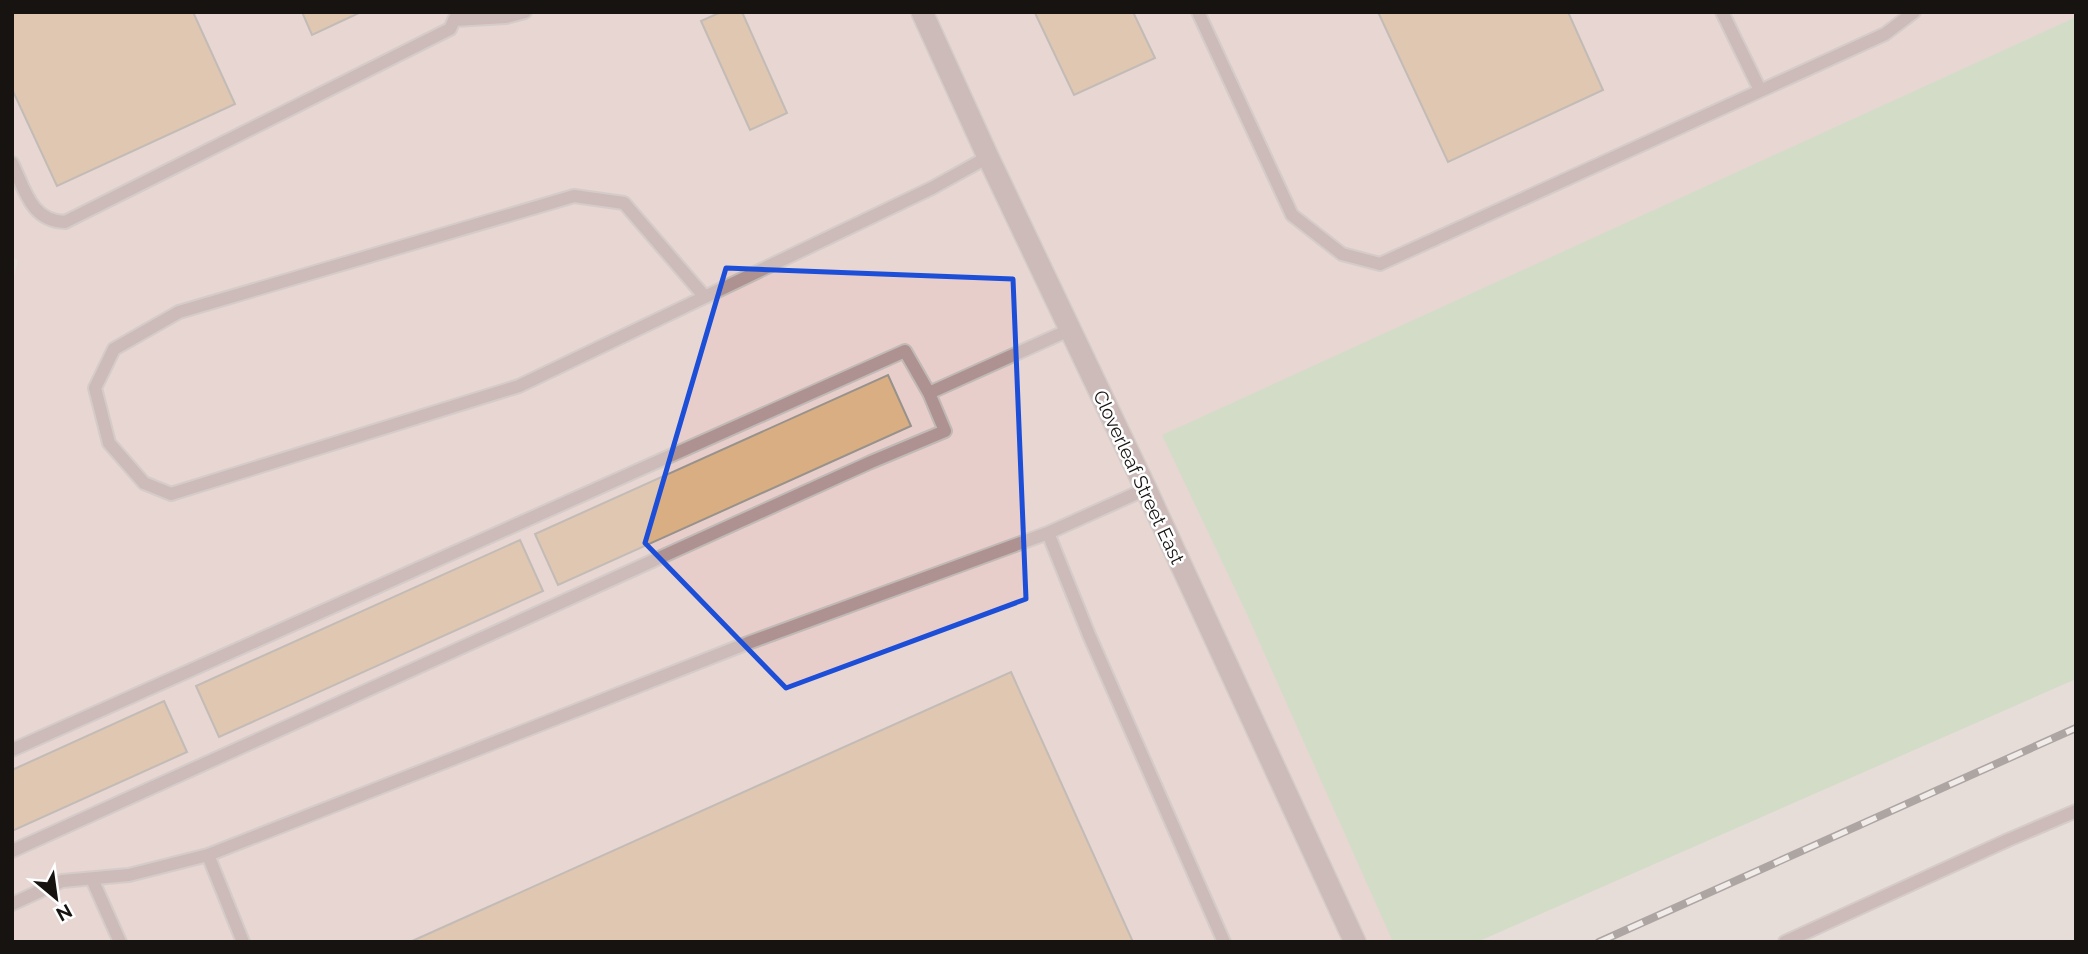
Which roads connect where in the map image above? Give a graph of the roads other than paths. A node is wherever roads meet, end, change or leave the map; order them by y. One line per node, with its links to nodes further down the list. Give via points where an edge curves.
1 (524, 12): 6 (lane, via 506,17)
2 (922, 12): 8 (street, Cloverleaf Street East)
3 (1198, 12): 7 (lane, via 1292,215 1342,254 1380,264)
4 (1722, 12): 7 (lane)
5 (1914, 12): 7 (lane, via 1885,34)
6 (456, 16): 9 (lane, via 450,29 65,222 51,222 33,208)
7 (1760, 90)
8 (988, 157): 10 (lane); 11 (street, Cloverleaf Street East)
9 (12, 163)
10 (705, 297): 10 (lane, via 519,386 171,494 144,483 109,443 95,388 114,349 179,312 574,196 624,202)
11 (1069, 330): 12 (lane); 13 (street, Cloverleaf Street East)
12 (929, 393): 15 (lane, via 905,351); 17 (lane, via 945,431)
13 (1146, 489): 14 (lane); 24 (street, Cloverleaf Street East)
14 (1048, 533): 18 (lane, via 748,643); 23 (lane)
15 (12, 750)
16 (2076, 811): 25 (lane)
17 (12, 851)
18 (208, 855): 19 (lane, via 129,875); 22 (lane)
19 (92, 879): 20 (lane, via 62,881); 21 (lane)
20 (12, 904)
21 (120, 942)
22 (243, 942)
23 (1224, 942)
24 (1355, 942)
25 (1785, 942)

